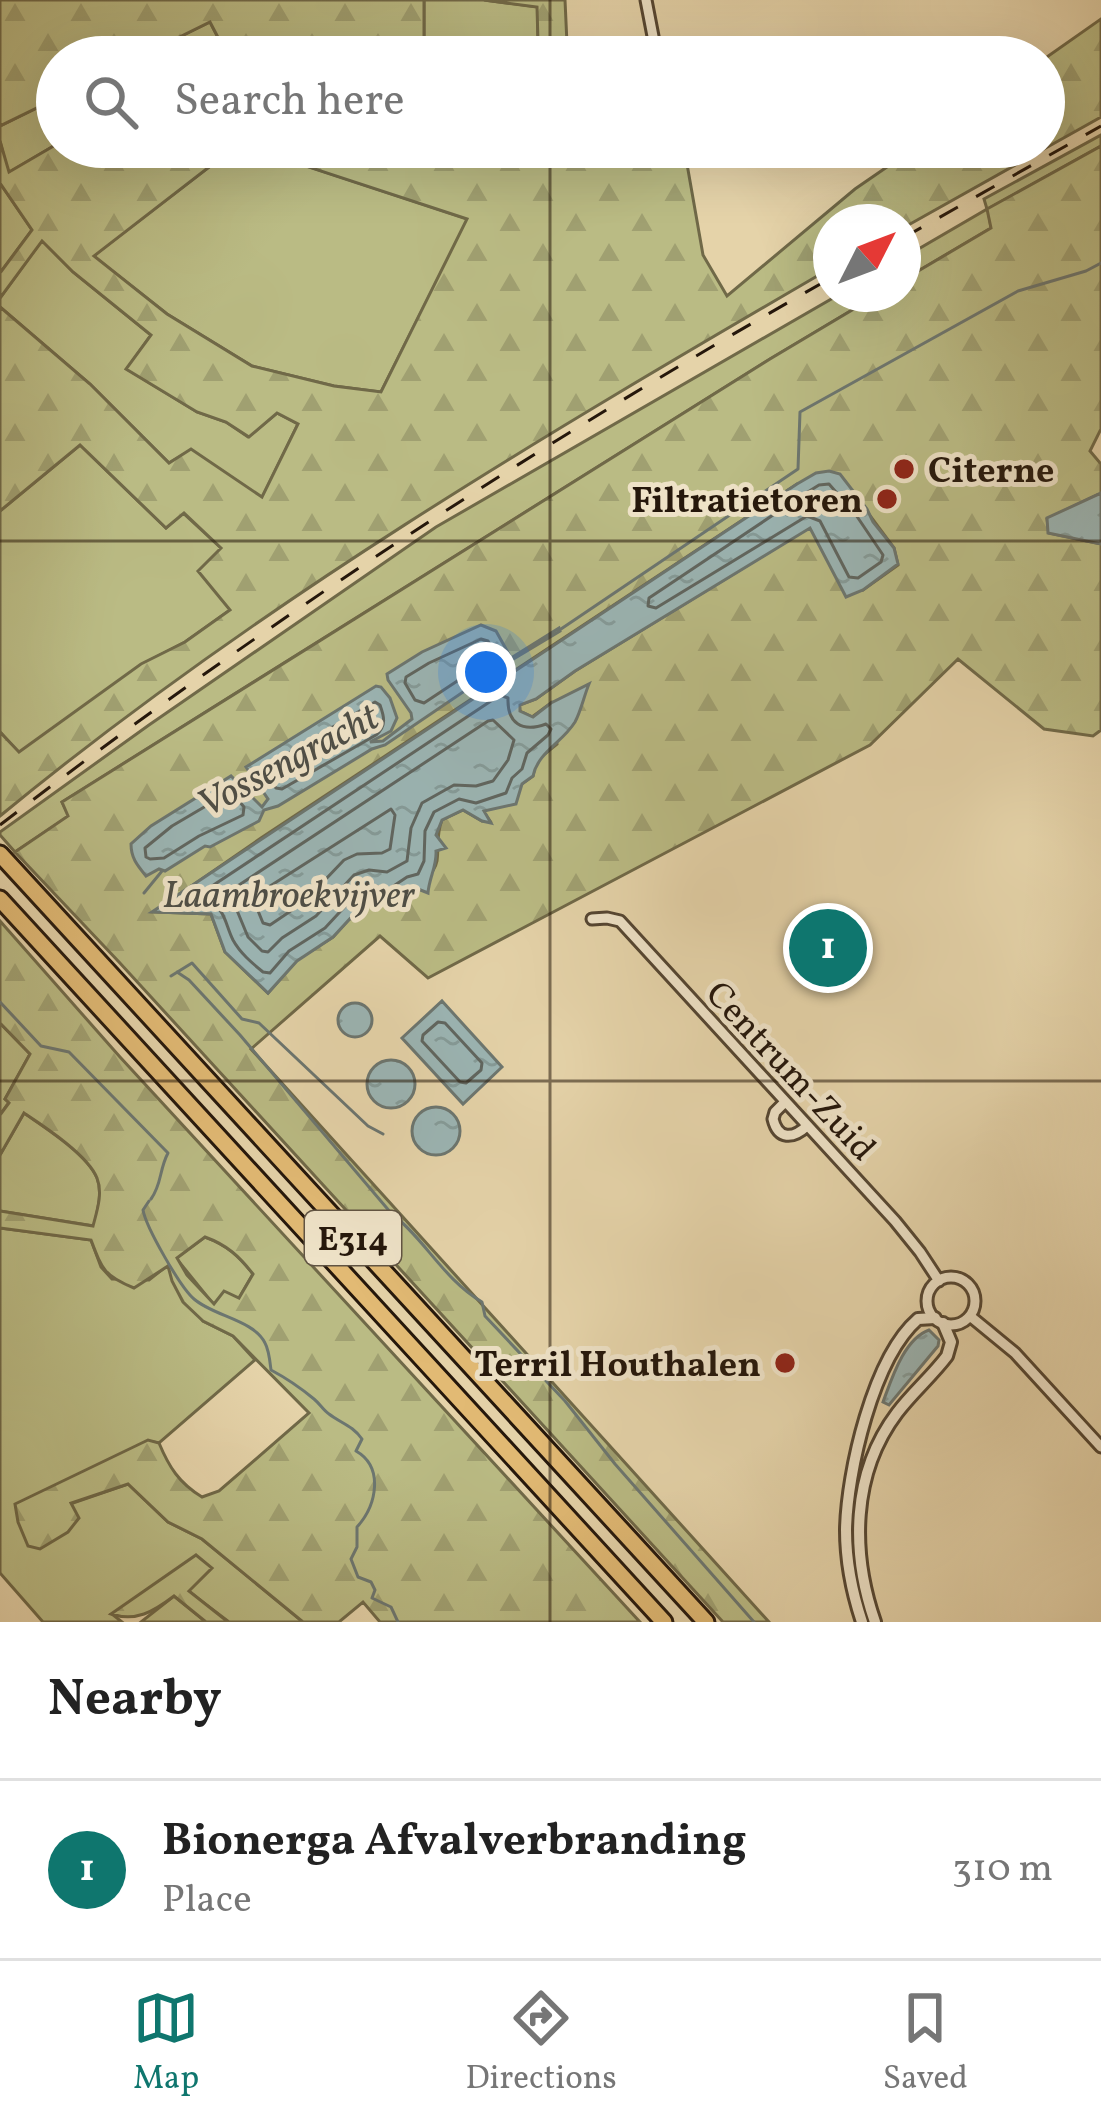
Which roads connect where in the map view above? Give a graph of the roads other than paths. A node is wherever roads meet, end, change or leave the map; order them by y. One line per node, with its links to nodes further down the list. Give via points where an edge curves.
1 (646, 0): 2 (street)
2 (653, 36)
3 (0, 854): 13 (highway, E314)
4 (0, 899): 12 (highway, E314)
5 (592, 920): 6 (street, Centrum-Zuid, via 620,921)
6 (785, 1102): 7 (street, Centrum-Zuid); 7 (street, via 772,1119 778,1132 793,1136)
7 (807, 1126): 8 (street, Centrum-Zuid)
8 (939, 1281): 9 (street, via 968,1284); 10 (street, via 928,1298)
9 (970, 1316): 10 (street, via 959,1324); 11 (street)
10 (939, 1320): 14 (street, via 918,1319 902,1336 856,1453 847,1543); 15 (street, via 950,1349 890,1422 865,1481 859,1555)
11 (1101, 1447)
12 (664, 1622)
13 (706, 1622)
14 (862, 1622)
15 (875, 1622)

